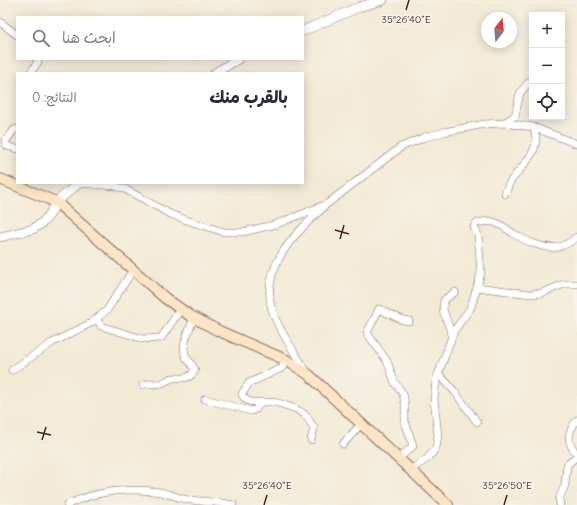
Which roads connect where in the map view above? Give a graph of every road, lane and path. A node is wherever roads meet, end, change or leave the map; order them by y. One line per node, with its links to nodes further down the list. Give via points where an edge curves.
1 (383, 0): 3 (street, via 359,7)
2 (0, 22): 4 (street)
3 (304, 31)
4 (16, 34)
5 (38, 60): 7 (street)
6 (236, 60): 8 (street)
7 (31, 72)
8 (217, 72)
9 (529, 82): 10 (street, via 520,93 515,116)
10 (503, 123): 11 (street); 19 (street, via 444,132 410,143)
11 (533, 126): 13 (street); 17 (street, via 537,135 536,144 523,168 509,182)
12 (16, 129): 14 (street, via 5,142 8,146)
13 (577, 144)
14 (16, 148)
15 (0, 179): 18 (main road)
16 (75, 184): 18 (street); 19 (street, via 125,189 170,214 234,233 258,230)
17 (506, 194)
18 (56, 202): 21 (street, via 50,214 33,229); 22 (main road)
19 (327, 204): 33 (street, via 292,237 270,279 273,311)
20 (577, 236): 24 (street, via 557,248 548,247 516,235 500,223 475,224 481,265)
21 (0, 237)
22 (132, 270): 26 (main road); 28 (street, via 110,308)
23 (577, 284): 24 (street, via 564,284 542,293 530,294)
24 (477, 288): 30 (street, via 468,312)
25 (455, 292): 30 (street, via 444,300 443,310)
26 (181, 309): 27 (main road); 28 (street, via 161,338 143,339 100,326)
27 (194, 318): 31 (main road); 35 (street, via 185,343 186,357 195,370 193,375 189,378 172,378 160,383)
28 (97, 319): 32 (street, via 52,343)
29 (409, 321): 44 (street, via 379,309 367,333 387,361 404,400 404,417 413,446)
30 (452, 335): 34 (street)
31 (286, 360): 33 (main road); 37 (street, via 282,368 254,380 244,388 242,394 245,399)
32 (12, 370)
33 (308, 374): 40 (main road)
34 (439, 374): 39 (street); 45 (street, via 434,400 438,435 436,448 427,459)
35 (143, 385)
36 (205, 398): 37 (street, via 251,411)
37 (260, 403): 41 (street, via 281,404 304,415 314,428)
38 (577, 420): 43 (street, via 568,437)
39 (477, 422)
40 (362, 424): 42 (street); 44 (main road)
41 (311, 440)
42 (343, 444)
43 (577, 455): 49 (street, via 567,465 565,485 559,499)
44 (398, 459): 45 (main road)
45 (410, 470): 48 (main road)
46 (67, 505): 47 (street, via 104,493 143,491)
47 (233, 505)
48 (448, 505)
49 (560, 505)

